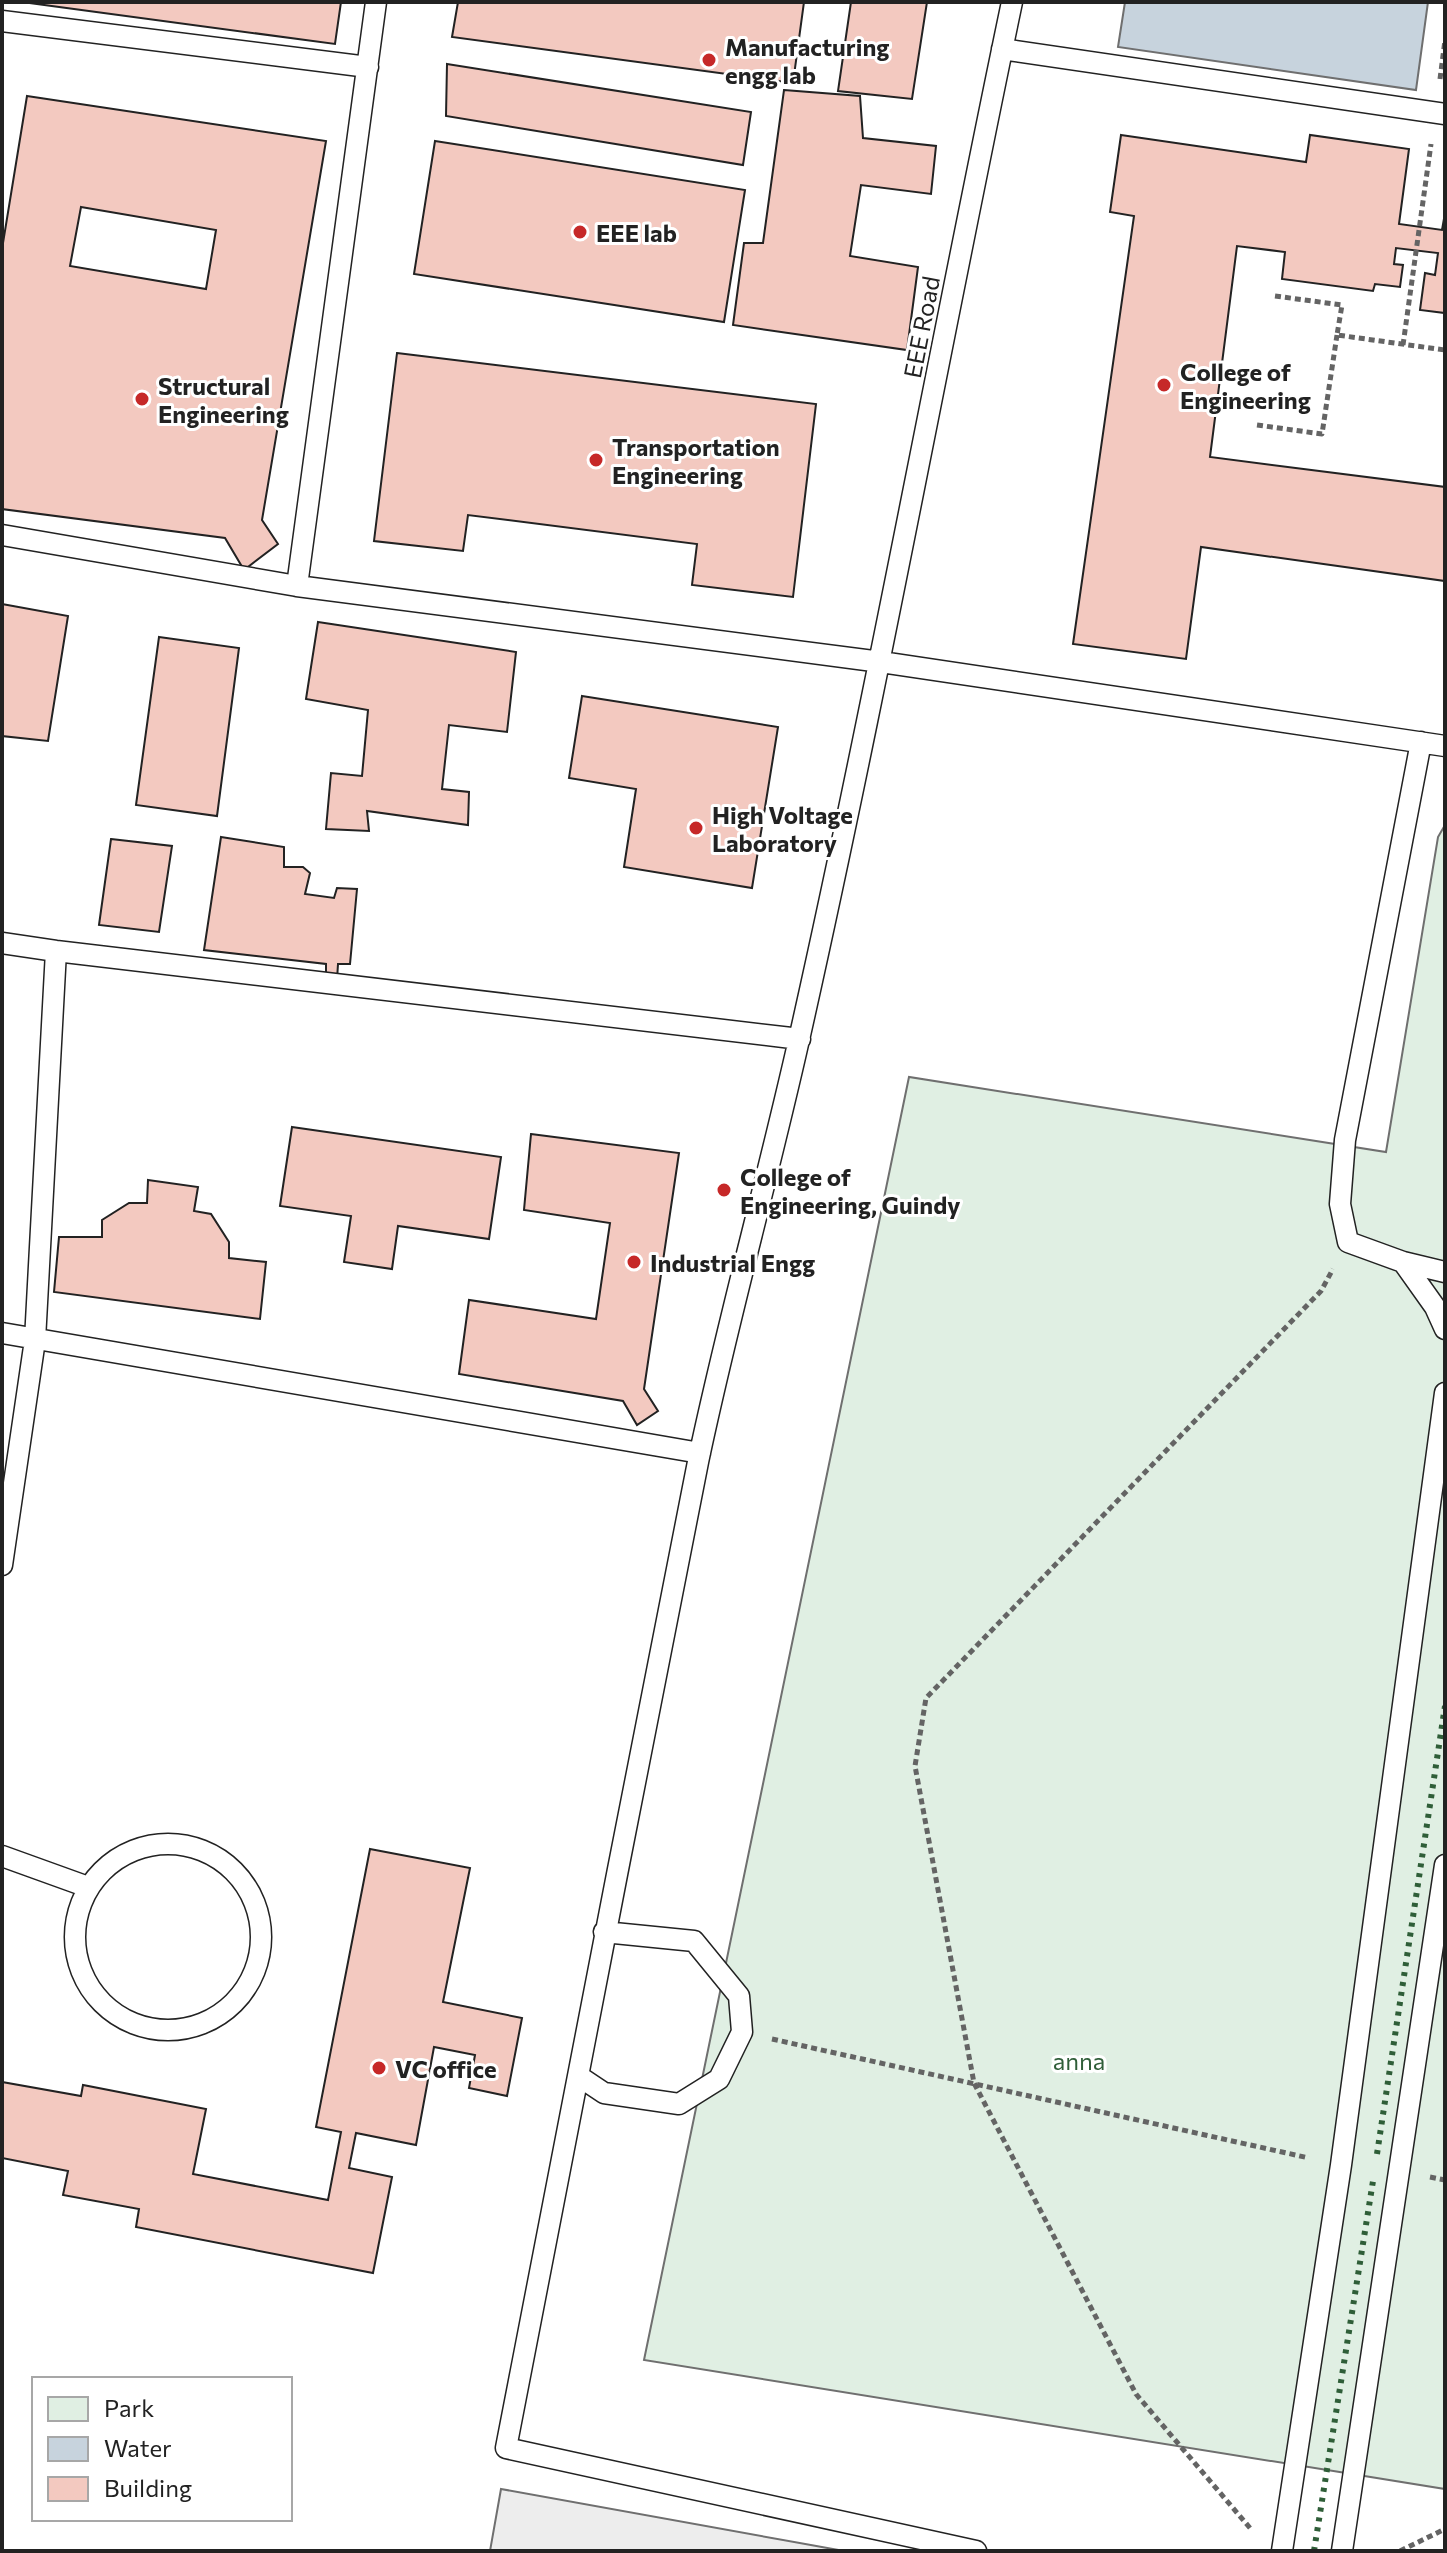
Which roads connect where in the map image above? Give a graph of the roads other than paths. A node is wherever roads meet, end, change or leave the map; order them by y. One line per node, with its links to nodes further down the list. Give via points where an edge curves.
1 (376, 2): 5 (lane)
2 (1012, 2): 4 (lane, EEE Road)
3 (2, 21): 5 (lane)
4 (1002, 49): 6 (lane); 9 (lane, EEE Road)
5 (368, 67): 8 (lane)
6 (1440, 113)
7 (2, 535): 8 (lane)
8 (297, 586): 9 (lane)
9 (881, 662): 10 (lane); 14 (lane, EEE Road)
10 (1421, 742): 11 (lane); 15 (lane, via 1345,1140 1340,1204 1348,1242)
11 (1445, 746)
12 (2, 943): 13 (lane)
13 (56, 951): 14 (lane); 19 (lane)
14 (800, 1039): 21 (lane, EEE Road)
15 (1403, 1262): 16 (lane); 17 (lane)
16 (1445, 1272)
17 (1445, 1329)
18 (2, 1333): 19 (lane)
19 (35, 1340): 21 (lane); 22 (lane)
20 (1445, 1393): 29 (lane, via 1341,2165)
21 (700, 1453): 26 (lane, EEE Road)
22 (2, 1565)
23 (2, 1856): 25 (lane)
24 (1445, 1865): 30 (lane)
25 (88, 1887): 25 (lane, via 110,1863 142,1847 175,1843 211,1853 237,1872 256,1902 262,1949 253,1980 216,2019 181,2031 148,2029 108,2010 86,1985 75,1956 75,1923)
26 (604, 1932): 27 (lane); 27 (lane, via 694,1941 739,1996 742,2032 719,2079 679,2104 604,2093)
27 (580, 2077): 28 (lane, via 506,2448)
28 (976, 2551)
29 (1282, 2551)
30 (1342, 2551)

